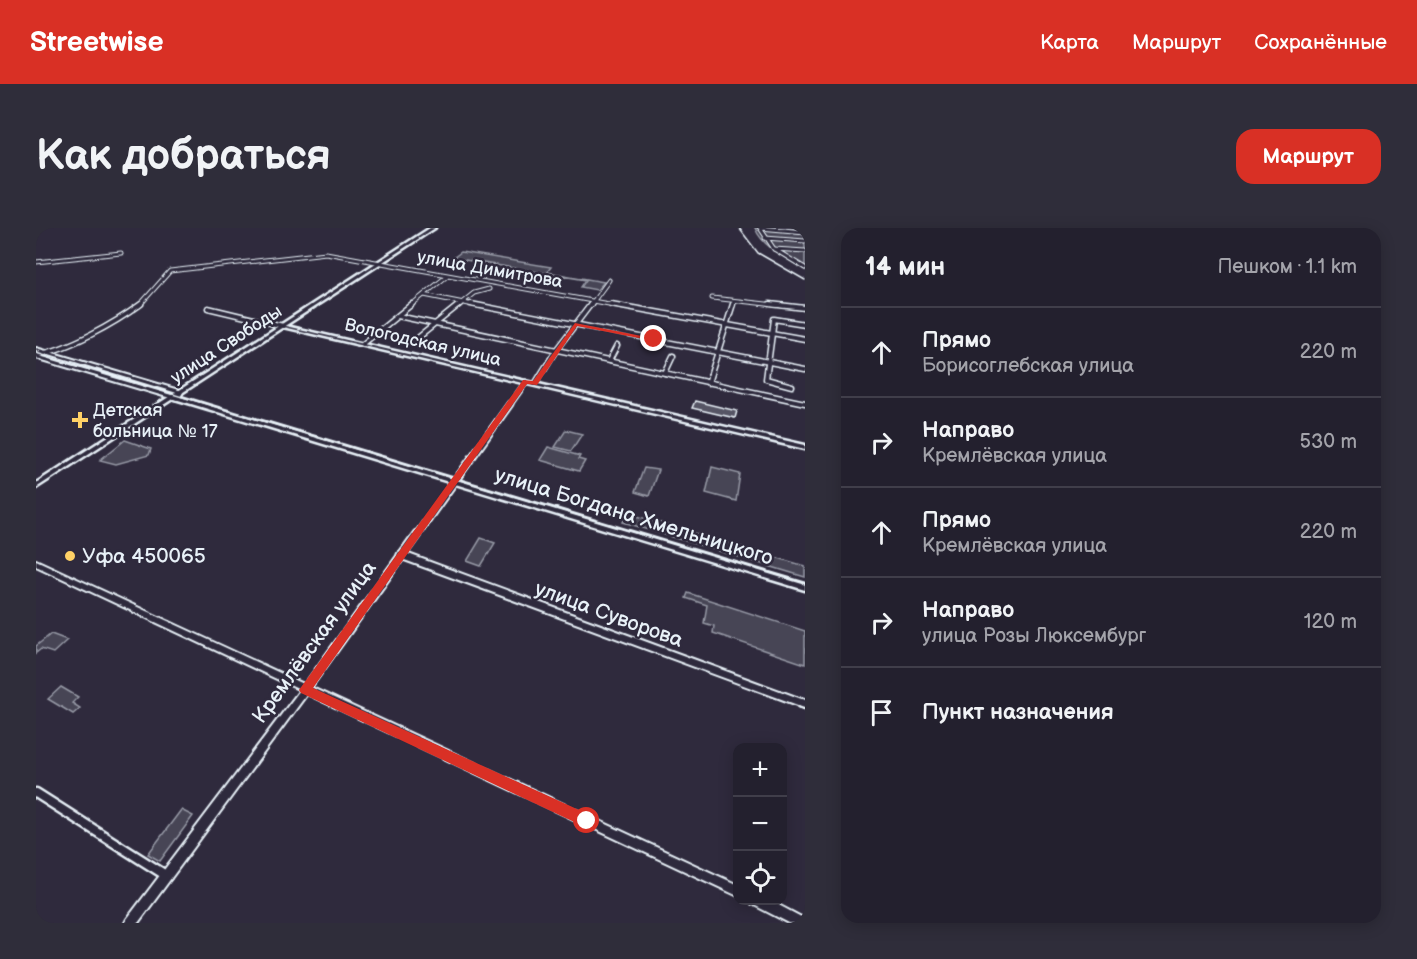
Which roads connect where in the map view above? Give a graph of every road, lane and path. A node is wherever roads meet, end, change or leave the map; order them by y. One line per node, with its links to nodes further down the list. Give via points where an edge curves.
1 (433, 228): 12 (main road, улица Свободы)
2 (760, 228): 3 (street); 4 (street)
3 (805, 232)
4 (765, 238): 5 (street); 6 (street)
5 (805, 241)
6 (774, 249): 7 (street); 9 (street)
7 (805, 251)
8 (121, 252): 11 (street)
9 (791, 260): 10 (street); 13 (street)
10 (805, 261)
11 (36, 262)
12 (379, 263): 14 (street, улица Димитрова); 29 (main road, улица Свободы); 38 (street, улица Димитрова, via 326,253 170,271 155,292 132,311)
13 (805, 268)
14 (447, 276): 17 (street); 19 (street, улица Димитрова)
15 (609, 280): 19 (street)
16 (489, 289): 21 (street, via 474,293)
17 (423, 295): 21 (street); 24 (street)
18 (712, 298): 20 (street)
19 (593, 301): 26 (street); 28 (street, улица Димитрова)
20 (734, 301): 23 (street); 28 (street)
21 (463, 303): 25 (street); 26 (street)
22 (208, 308): 29 (street, Вологодская улица)
23 (805, 308)
24 (398, 316): 25 (street); 33 (street)
25 (434, 324): 31 (street); 36 (street)
26 (575, 324): 36 (street); 37 (street)
27 (805, 324): 30 (street, via 774,319)
28 (726, 325): 30 (street, улица Димитрова); 37 (street)
29 (283, 326): 33 (main road, Вологодская улица); 49 (main road, улица Свободы)
30 (773, 333): 32 (street, улица Димитрова); 42 (street)
31 (419, 337)
32 (805, 339)
33 (363, 344): 45 (main road, Вологодская улица)
34 (617, 346): 41 (street)
35 (36, 349): 38 (street)
36 (556, 350): 41 (street); 47 (street)
37 (718, 351): 42 (street); 46 (street)
38 (47, 352): 39 (street); 49 (street)
39 (36, 355): 49 (street)
40 (673, 356): 44 (street)
41 (609, 361): 44 (street)
42 (767, 362): 43 (street); 48 (street, via 768,381)
43 (805, 369)
44 (665, 374): 46 (street)
45 (525, 381): 47 (main road, Вологодская улица); 52 (street, Кремлёвская улица)
46 (708, 383): 50 (street)
47 (535, 384): 51 (main road, Вологодская улица)
48 (792, 386)
49 (177, 396): 52 (main road, улица Богдана Хмельницкого); 53 (main road, улица Свободы)
50 (805, 403)
51 (805, 447)
52 (455, 482): 54 (street, Кремлёвская улица); 56 (main road, улица Богдана Хмельницкого)
53 (36, 486)
54 (401, 555): 57 (street, Кремлёвская улица); 58 (street, улица Суворова)
55 (36, 563): 57 (street)
56 (805, 586)
57 (305, 690): 60 (street, Кремлёвская улица); 61 (street)
58 (805, 704)
59 (36, 793): 60 (street)
60 (166, 876): 63 (street, Кремлёвская улица)
61 (733, 889)
62 (766, 905): 64 (street)
63 (131, 923)
64 (801, 923)

